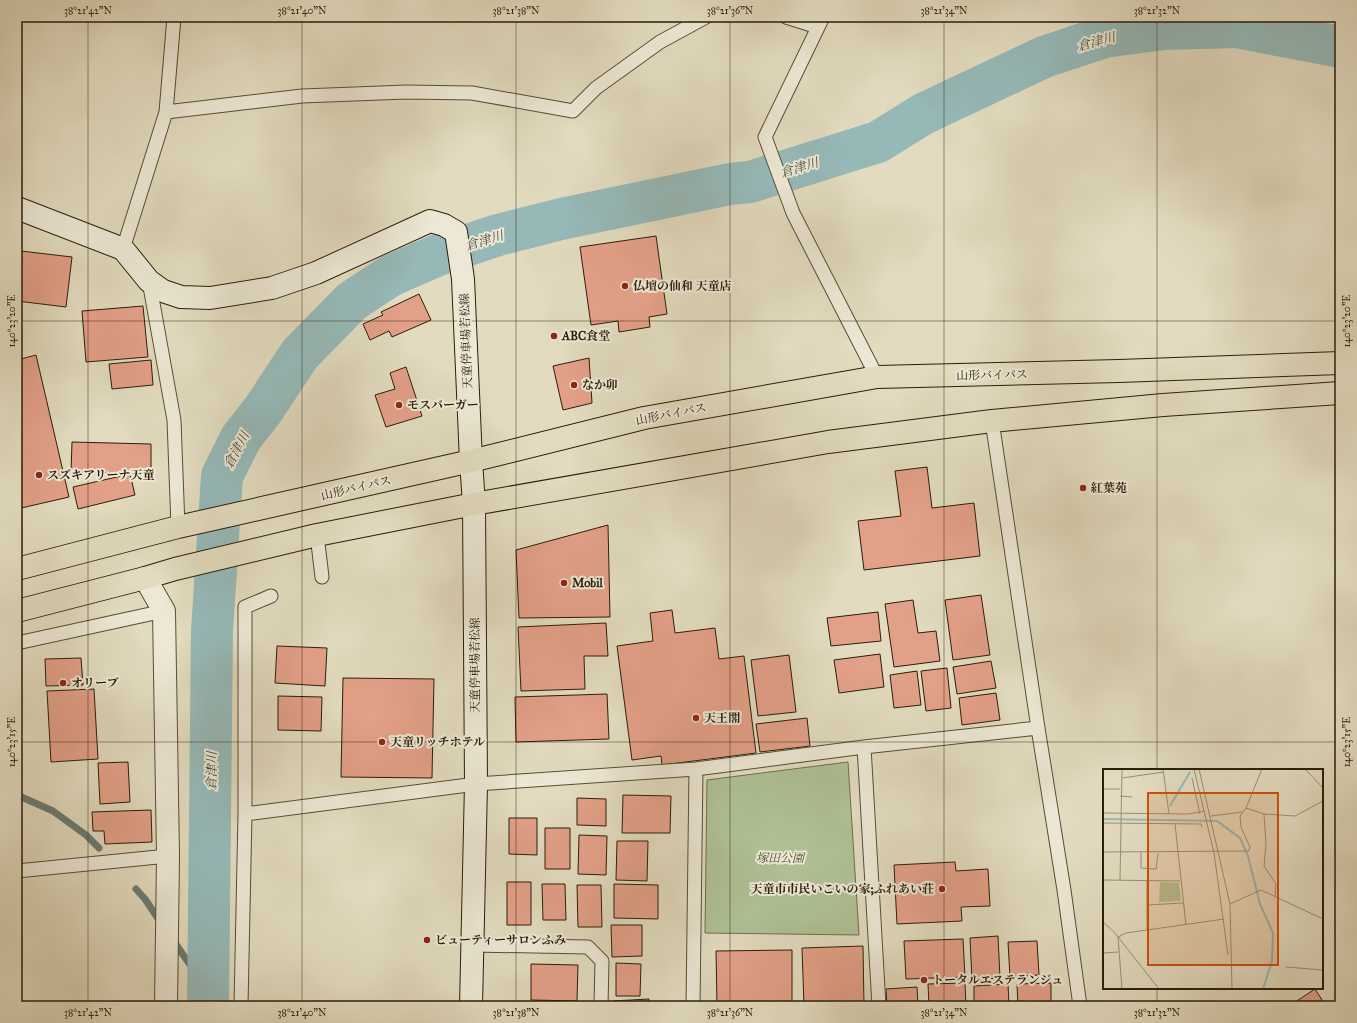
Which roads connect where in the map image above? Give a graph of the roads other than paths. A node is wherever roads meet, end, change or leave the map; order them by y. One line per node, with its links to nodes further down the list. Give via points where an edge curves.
1 (174, 17): 5 (lane)
2 (706, 17): 5 (lane, via 660,42 596,88 573,111 472,93 406,92 302,96)
3 (786, 17): 4 (lane)
4 (821, 22): 10 (lane, via 765,137 793,213)
5 (166, 112): 7 (lane)
6 (17, 208): 7 (main road, 天童停車場若松線)
7 (123, 249): 8 (main road, 天童停車場若松線)
8 (149, 281): 13 (main road, 天童停車場若松線, via 163,291 182,297 210,298 272,288 316,273 430,221 444,225 456,232 463,279); 15 (lane, via 174,420)
9 (1340, 363): 10 (highway, 山形バイパス)
10 (877, 378): 13 (highway, 山形バイパス, via 644,418)
11 (1340, 393): 12 (highway, via 1163,405)
12 (992, 421): 14 (highway, via 828,442); 24 (lane)
13 (471, 461): 14 (main road, 天童停車場若松線); 15 (highway, 山形バイパス)
14 (474, 504): 16 (highway); 27 (main road, 天童停車場若松線)
15 (178, 528): 17 (highway, 山形バイパス)
16 (317, 535): 18 (lane); 19 (highway)
17 (17, 569)
18 (322, 577)
19 (144, 578): 21 (highway); 22 (main road)
20 (271, 596): 28 (lane, via 245,607)
21 (17, 611)
22 (164, 611): 23 (lane); 29 (main road)
23 (17, 643)
24 (1038, 728): 25 (lane); 38 (lane)
25 (864, 747): 26 (lane); 37 (lane)
26 (696, 769): 27 (lane); 36 (lane)
27 (476, 784): 28 (lane); 31 (main road, 天童停車場若松線)
28 (245, 814): 33 (lane)
29 (168, 856): 30 (lane); 32 (main road)
30 (17, 871)
31 (472, 945): 34 (main road, 天童停車場若松線); 35 (lane, via 588,947 602,961)
32 (166, 1006)
33 (240, 1006)
34 (471, 1006)
35 (601, 1006)
36 (693, 1006)
37 (879, 1006)
38 (1080, 1006)

